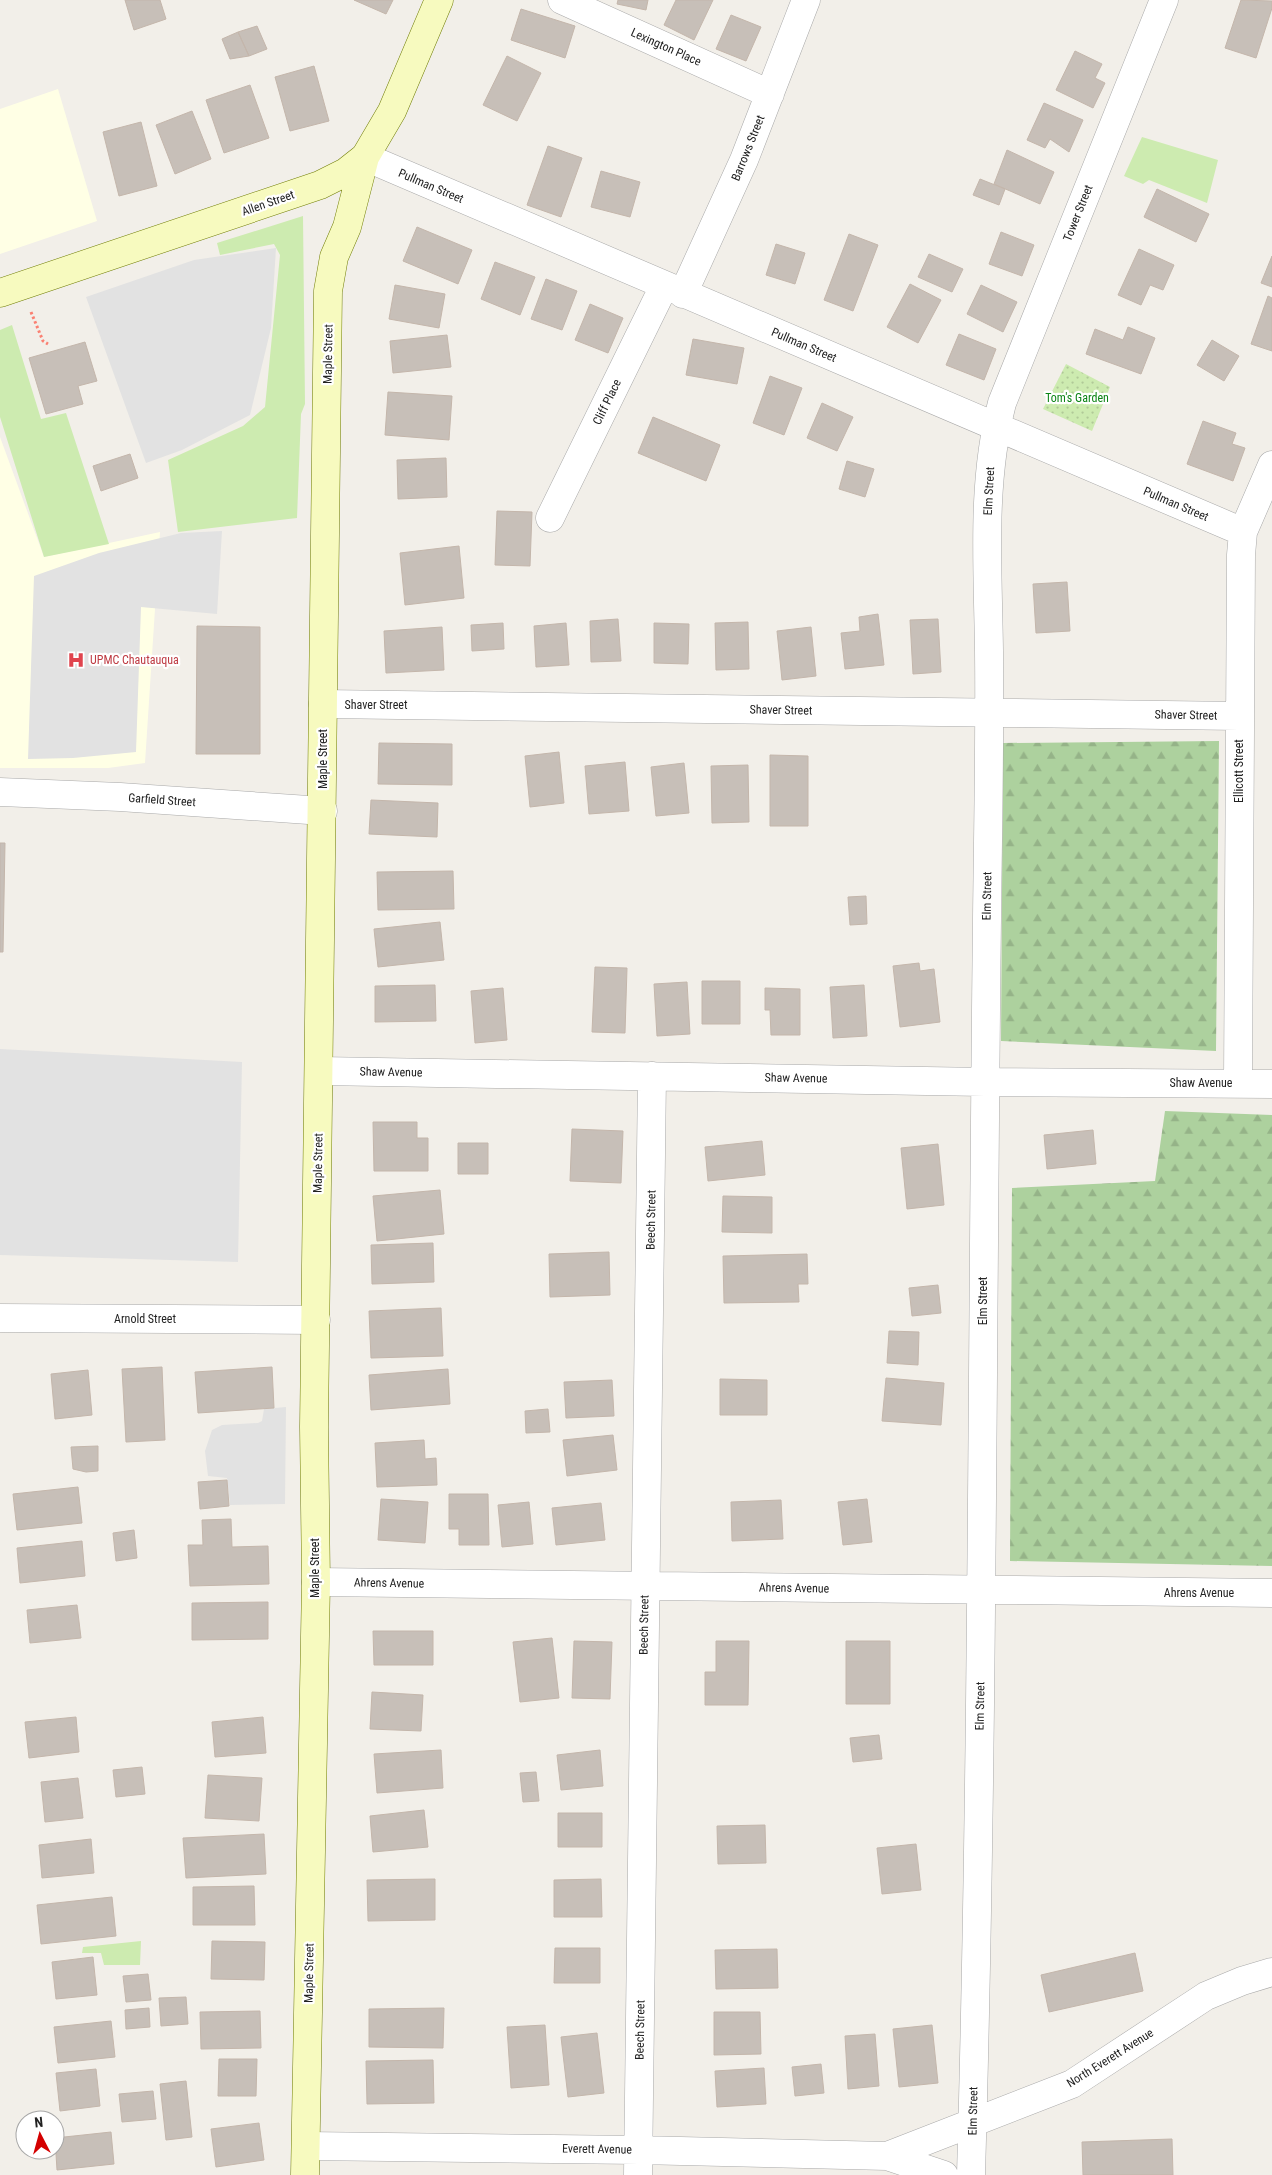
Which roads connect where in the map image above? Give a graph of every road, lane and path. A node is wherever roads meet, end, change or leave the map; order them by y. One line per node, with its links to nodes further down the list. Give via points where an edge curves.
1 (439, 0): 6 (street, Allen Street, via 392,111)
2 (562, 0): 5 (street, Lexington Place)
3 (806, 0): 5 (street, Barrows Street)
4 (1164, 0): 11 (street, Tower Street, via 1004,396)
5 (770, 94): 7 (street, Barrows Street, via 744,160)
6 (365, 157): 7 (street, Pullman Street); 8 (street, Allen Street, via 346,172 320,185); 15 (street, Maple Street, via 349,218 334,257 328,291)
7 (674, 290): 11 (street, Pullman Street); 13 (street, Cliff Place)
8 (0, 293)
9 (28, 304): 10 (path, via 43,341)
10 (48, 344)
11 (996, 427): 14 (street, Pullman Street); 16 (street, Elm Street, via 987,506)
12 (1272, 464): 14 (street, Ellicott Street)
13 (550, 518)
14 (1243, 532): 17 (street, Ellicott Street)
15 (323, 704): 16 (street, Shaver Street); 19 (street, Maple Street)
16 (990, 714): 17 (street, Shaver Street); 22 (street, Elm Street)
17 (1239, 716): 23 (street, Ellicott Street)
18 (11, 793): 19 (street, Garfield Street)
19 (323, 811): 20 (street, Maple Street)
20 (320, 1071): 21 (street, Shaw Avenue); 26 (street, Maple Street)
21 (652, 1076): 22 (street, Shaw Avenue); 28 (street, Beech Street)
22 (985, 1082): 23 (street, Shaw Avenue); 29 (street, Elm Street)
23 (1238, 1083): 24 (street, Shaw Avenue)
24 (1272, 1084)
25 (0, 1318): 26 (street, Arnold Street)
26 (303, 1320): 27 (street, Maple Street, via 314,1464)
27 (316, 1582): 28 (street, Ahrens Avenue); 33 (street, Maple Street)
28 (644, 1586): 29 (street, Ahrens Avenue); 35 (street, Beech Street)
29 (981, 1591): 30 (street, Ahrens Avenue); 32 (street, Elm Street)
30 (1272, 1593)
31 (1272, 1972): 32 (street, North Everett Avenue, via 1206,1996 1072,2084)
32 (973, 2123): 34 (street, North Everett Avenue); 38 (street, Elm Street)
33 (306, 2146): 35 (street, Everett Avenue); 36 (street, Maple Street)
34 (887, 2156): 35 (street, Everett Avenue); 37 (street)
35 (638, 2162)
36 (305, 2175)
37 (944, 2175)
38 (971, 2175)

